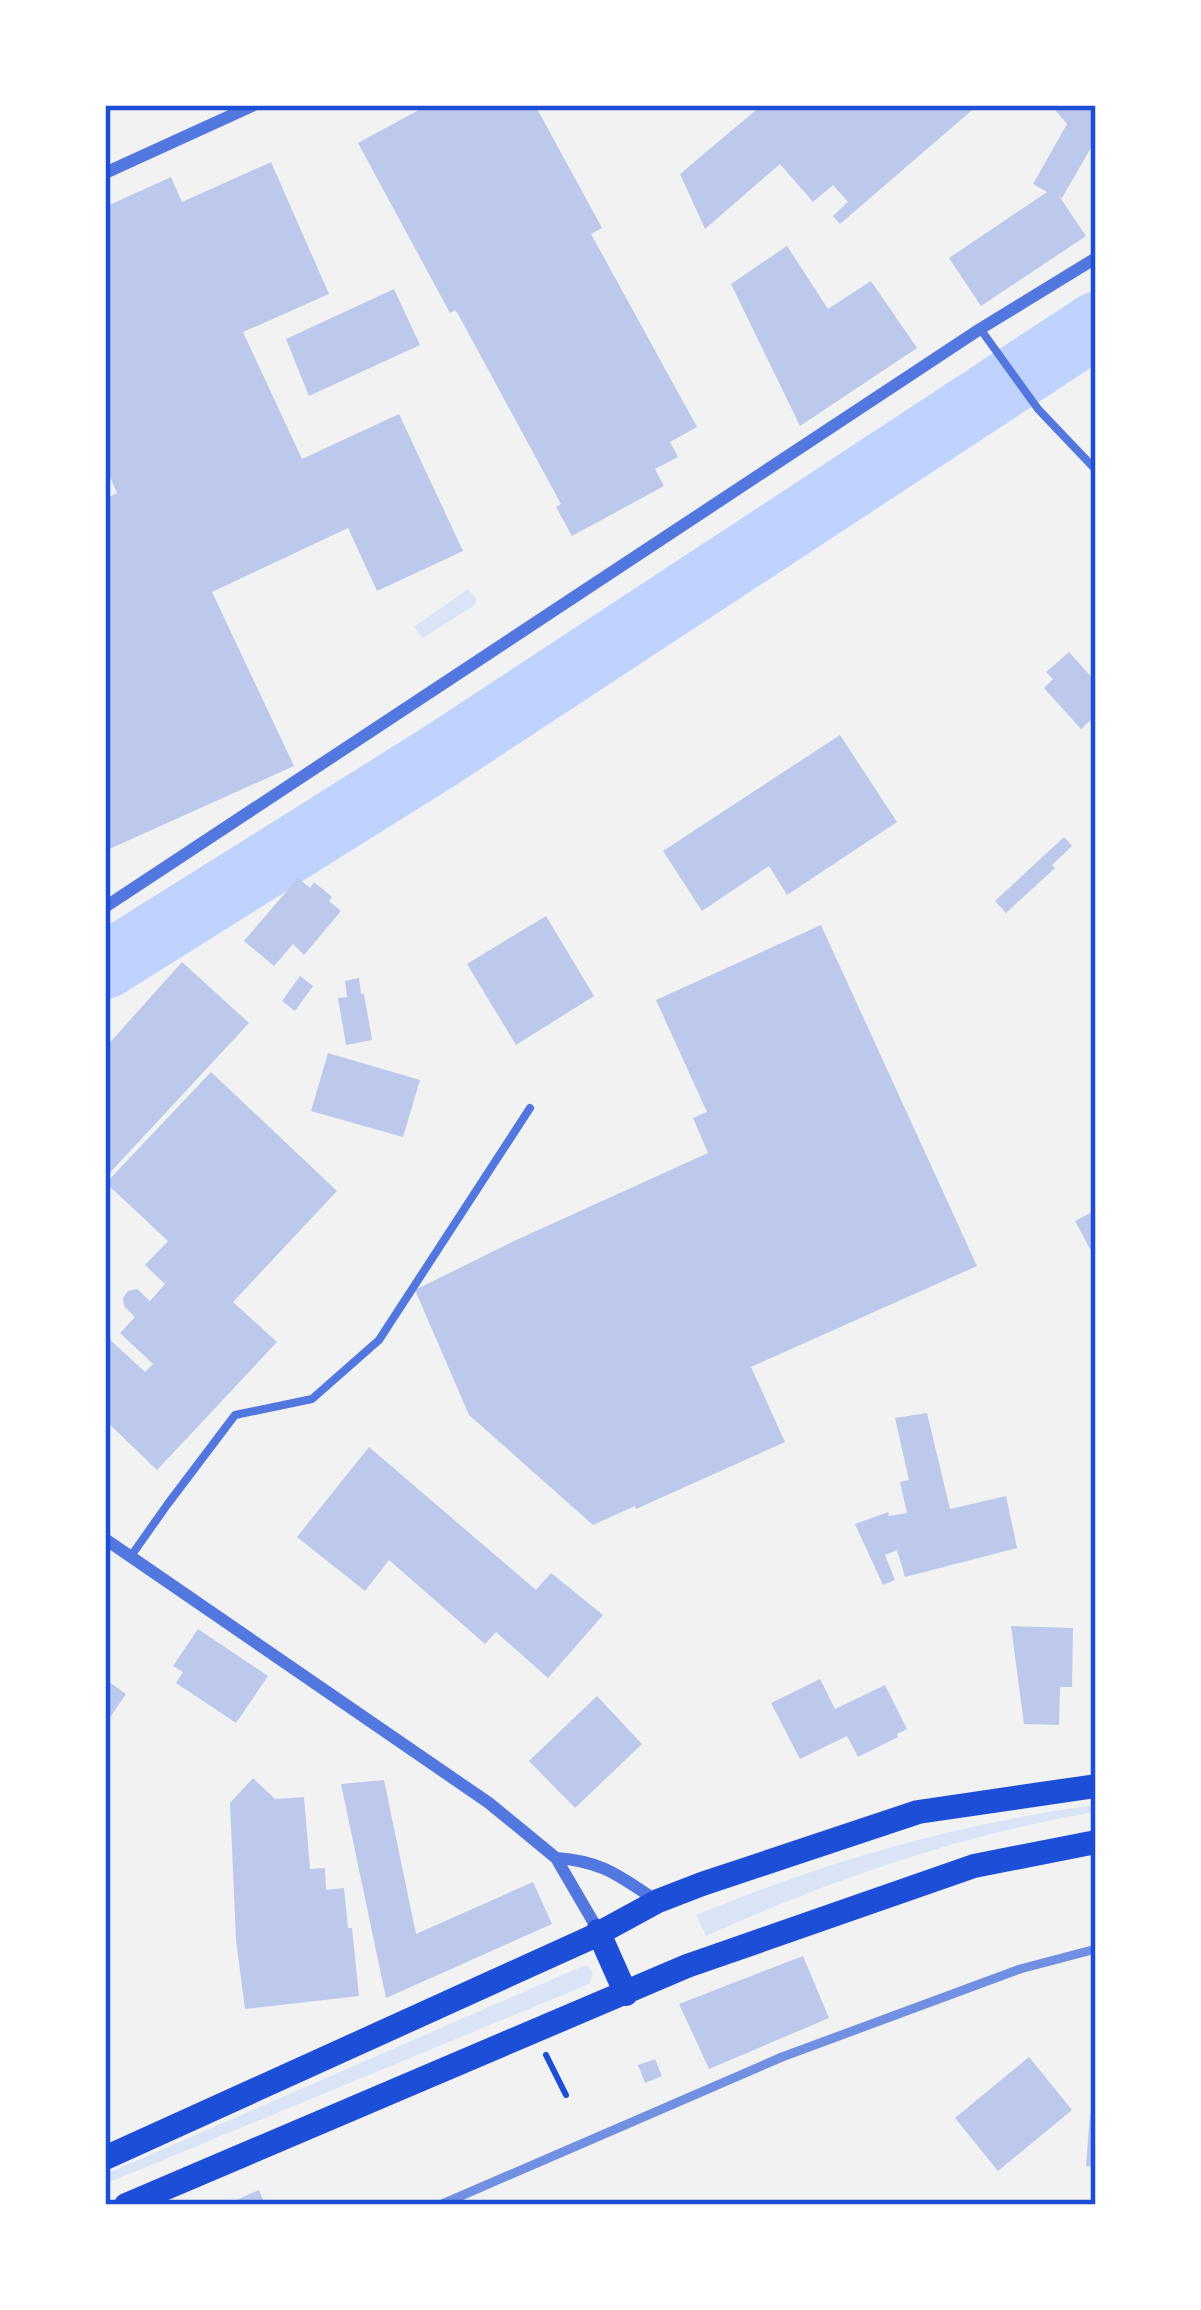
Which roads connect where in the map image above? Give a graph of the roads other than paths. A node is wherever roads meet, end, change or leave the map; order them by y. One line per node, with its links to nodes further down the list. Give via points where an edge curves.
1 (254, 105): 2 (street)
2 (105, 173)
3 (1096, 257): 4 (street)
4 (980, 329): 5 (lane, via 1038,409); 6 (street)
5 (1096, 470)
6 (105, 907)
7 (530, 1108): 9 (lane, via 380,1340 312,1399 235,1415)
8 (105, 1539): 9 (street)
9 (131, 1556): 12 (street, via 489,1803)
10 (1096, 1786): 13 (main road, via 918,1812)
11 (1096, 1842): 15 (main road, via 974,1866)
12 (556, 1858): 13 (street, via 604,1866); 14 (street)
13 (658, 1901): 14 (main road)
14 (598, 1931): 15 (main road); 16 (main road)
15 (626, 1994): 17 (main road)
16 (105, 2158)
17 (126, 2205)

